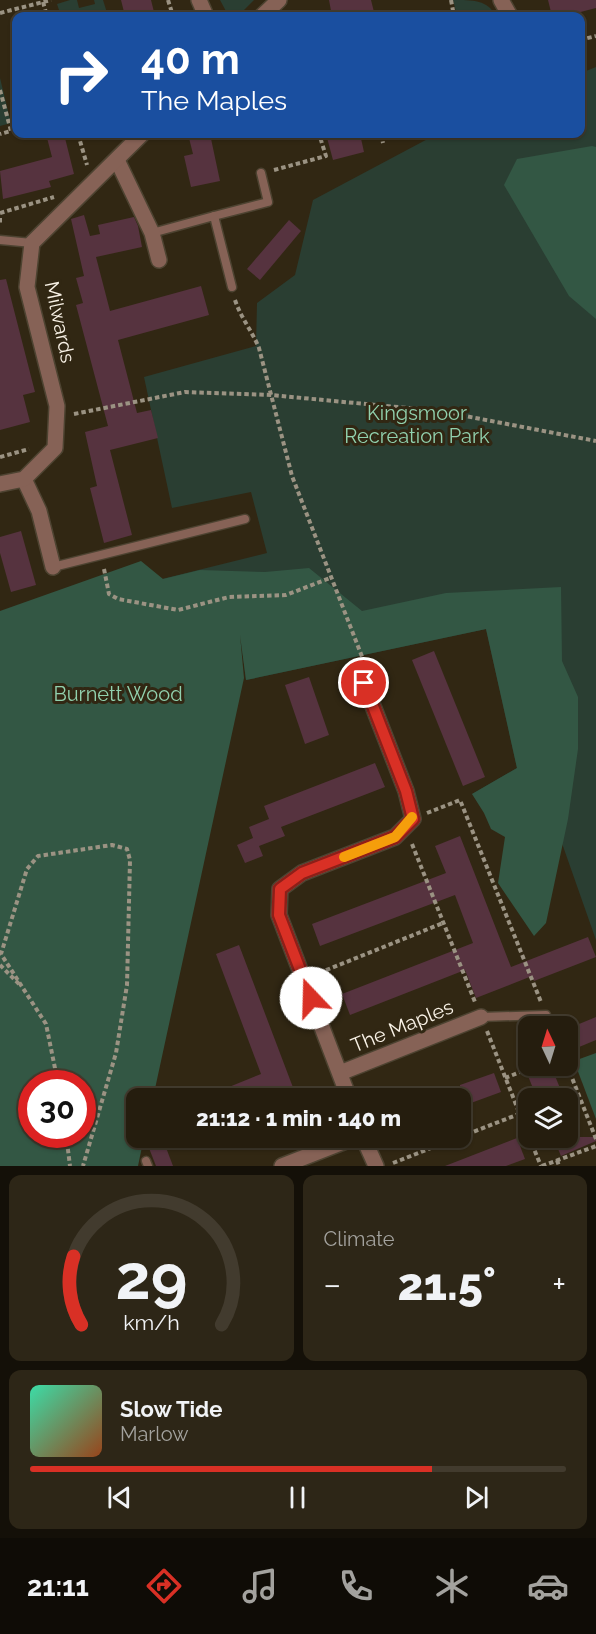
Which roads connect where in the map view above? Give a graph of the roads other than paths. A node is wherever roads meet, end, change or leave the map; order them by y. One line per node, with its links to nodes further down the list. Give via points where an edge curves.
1 (279, 0): 2 (street)
2 (266, 12)
3 (138, 138): 4 (street)
4 (117, 160): 7 (street); 9 (street)
5 (261, 173): 6 (lane, via 268,202)
6 (214, 216): 7 (lane); 11 (lane)
7 (152, 233): 10 (street)
8 (0, 240): 9 (lane)
9 (32, 243): 12 (street, Milwards, via 27,287 57,406 55,448)
10 (159, 260)
11 (232, 287)
12 (24, 479): 13 (street); 15 (street, via 39,511)
13 (0, 484)
14 (245, 519): 15 (lane)
15 (53, 567)
16 (364, 683): 19 (street, The Maples, via 406,791 409,823 395,837 302,873 280,889 279,915)
17 (546, 1014): 18 (lane)
18 (481, 1017): 19 (street, The Maples)
19 (340, 1074): 20 (street, The Maples)
20 (345, 1088)
21 (328, 1148): 23 (street)
22 (368, 1148): 24 (street)
23 (282, 1166)
24 (376, 1166)

